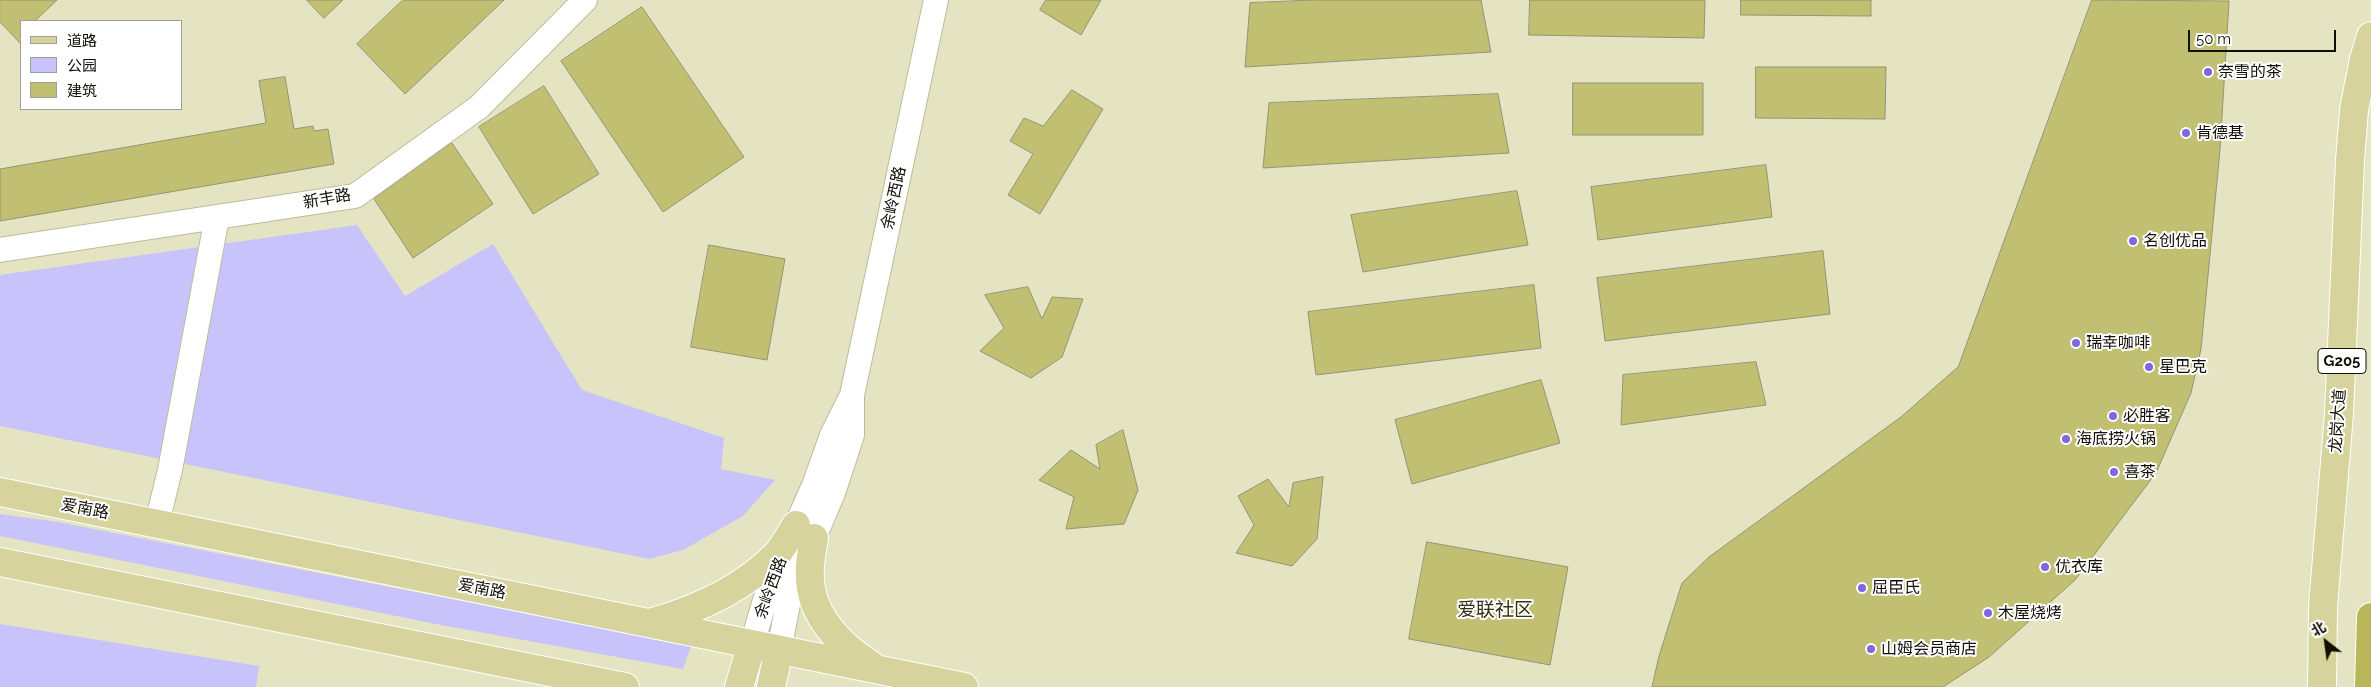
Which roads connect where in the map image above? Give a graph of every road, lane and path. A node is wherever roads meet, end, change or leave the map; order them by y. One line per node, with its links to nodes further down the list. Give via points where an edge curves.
1 (585, 0): 4 (street, 新丰路, via 479,107 355,196)
2 (936, 0): 8 (street, 余岭西路, via 852,395 832,435)
3 (2371, 36): 10 (main road, 龙岗大道 / G205, via 2354,110 2351,144 2340,414)
4 (217, 217): 5 (street, 新丰路); 7 (street, via 170,470)
5 (0, 250)
6 (0, 492): 7 (main road, 爱南路)
7 (157, 523): 12 (main road, 爱南路)
8 (805, 532): 12 (main road, via 732,590 682,614); 13 (street, 余岭西路, via 769,587); 14 (street, 余岭西路); 15 (main road, via 811,590 821,614 852,653)
9 (0, 562): 16 (main road)
10 (2323, 606): 21 (main road, 龙岗大道 / G205); 22 (main road)
11 (2371, 617): 23 (highway)
12 (649, 623): 13 (main road, 爱南路)
13 (752, 644): 14 (main road, 爱南路); 18 (main road)
14 (779, 650): 15 (main road, 爱南路); 19 (main road)
15 (879, 670): 20 (main road, 爱南路)
16 (600, 684): 17 (main road)
17 (625, 687)
18 (739, 687)
19 (771, 687)
20 (964, 687)
21 (2322, 687)
22 (2338, 687)
23 (2369, 687)

